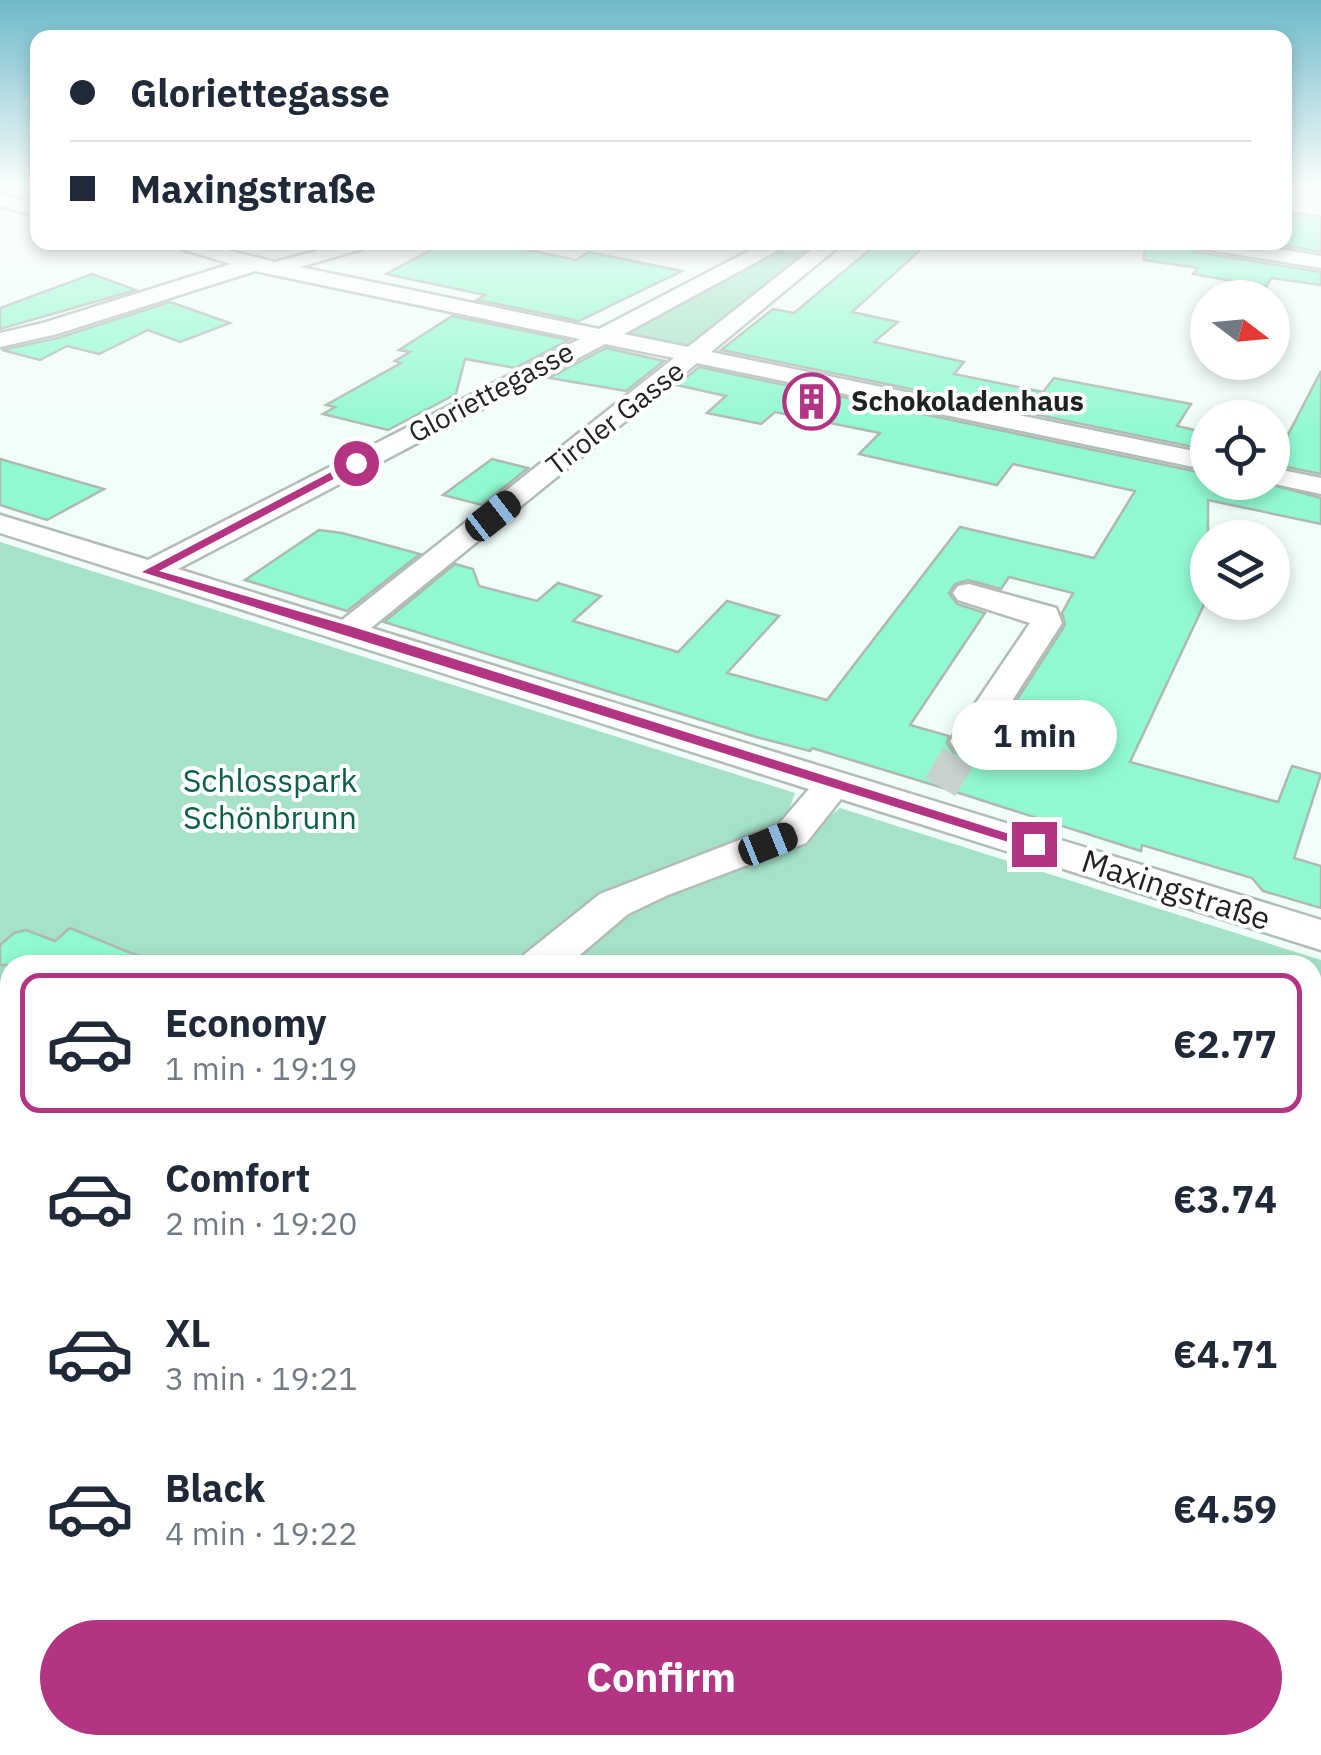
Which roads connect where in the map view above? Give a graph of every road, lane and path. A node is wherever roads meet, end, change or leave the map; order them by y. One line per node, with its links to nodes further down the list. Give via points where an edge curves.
1 (257, 268): 6 (street)
2 (273, 268): 5 (street)
3 (731, 268): 5 (street, Gloriettegasse)
4 (802, 268): 7 (street)
5 (598, 336): 7 (street); 12 (street, Gloriettegasse)
6 (0, 340)
7 (694, 356): 8 (street); 14 (street, Tiroler Gasse)
8 (1190, 458)
9 (1290, 480): 10 (street)
10 (1321, 486)
11 (0, 524): 12 (street, Maxingstraße)
12 (148, 572): 14 (street, Maxingstraße)
13 (969, 592): 15 (street, via 1034,610 1046,615 1046,623)
14 (349, 630): 16 (street, Maxingstraße)
15 (968, 741)
16 (835, 782): 17 (street, Maxingstraße, via 933,799); 18 (street, via 792,834 614,904)
17 (1321, 935)
18 (552, 955)

